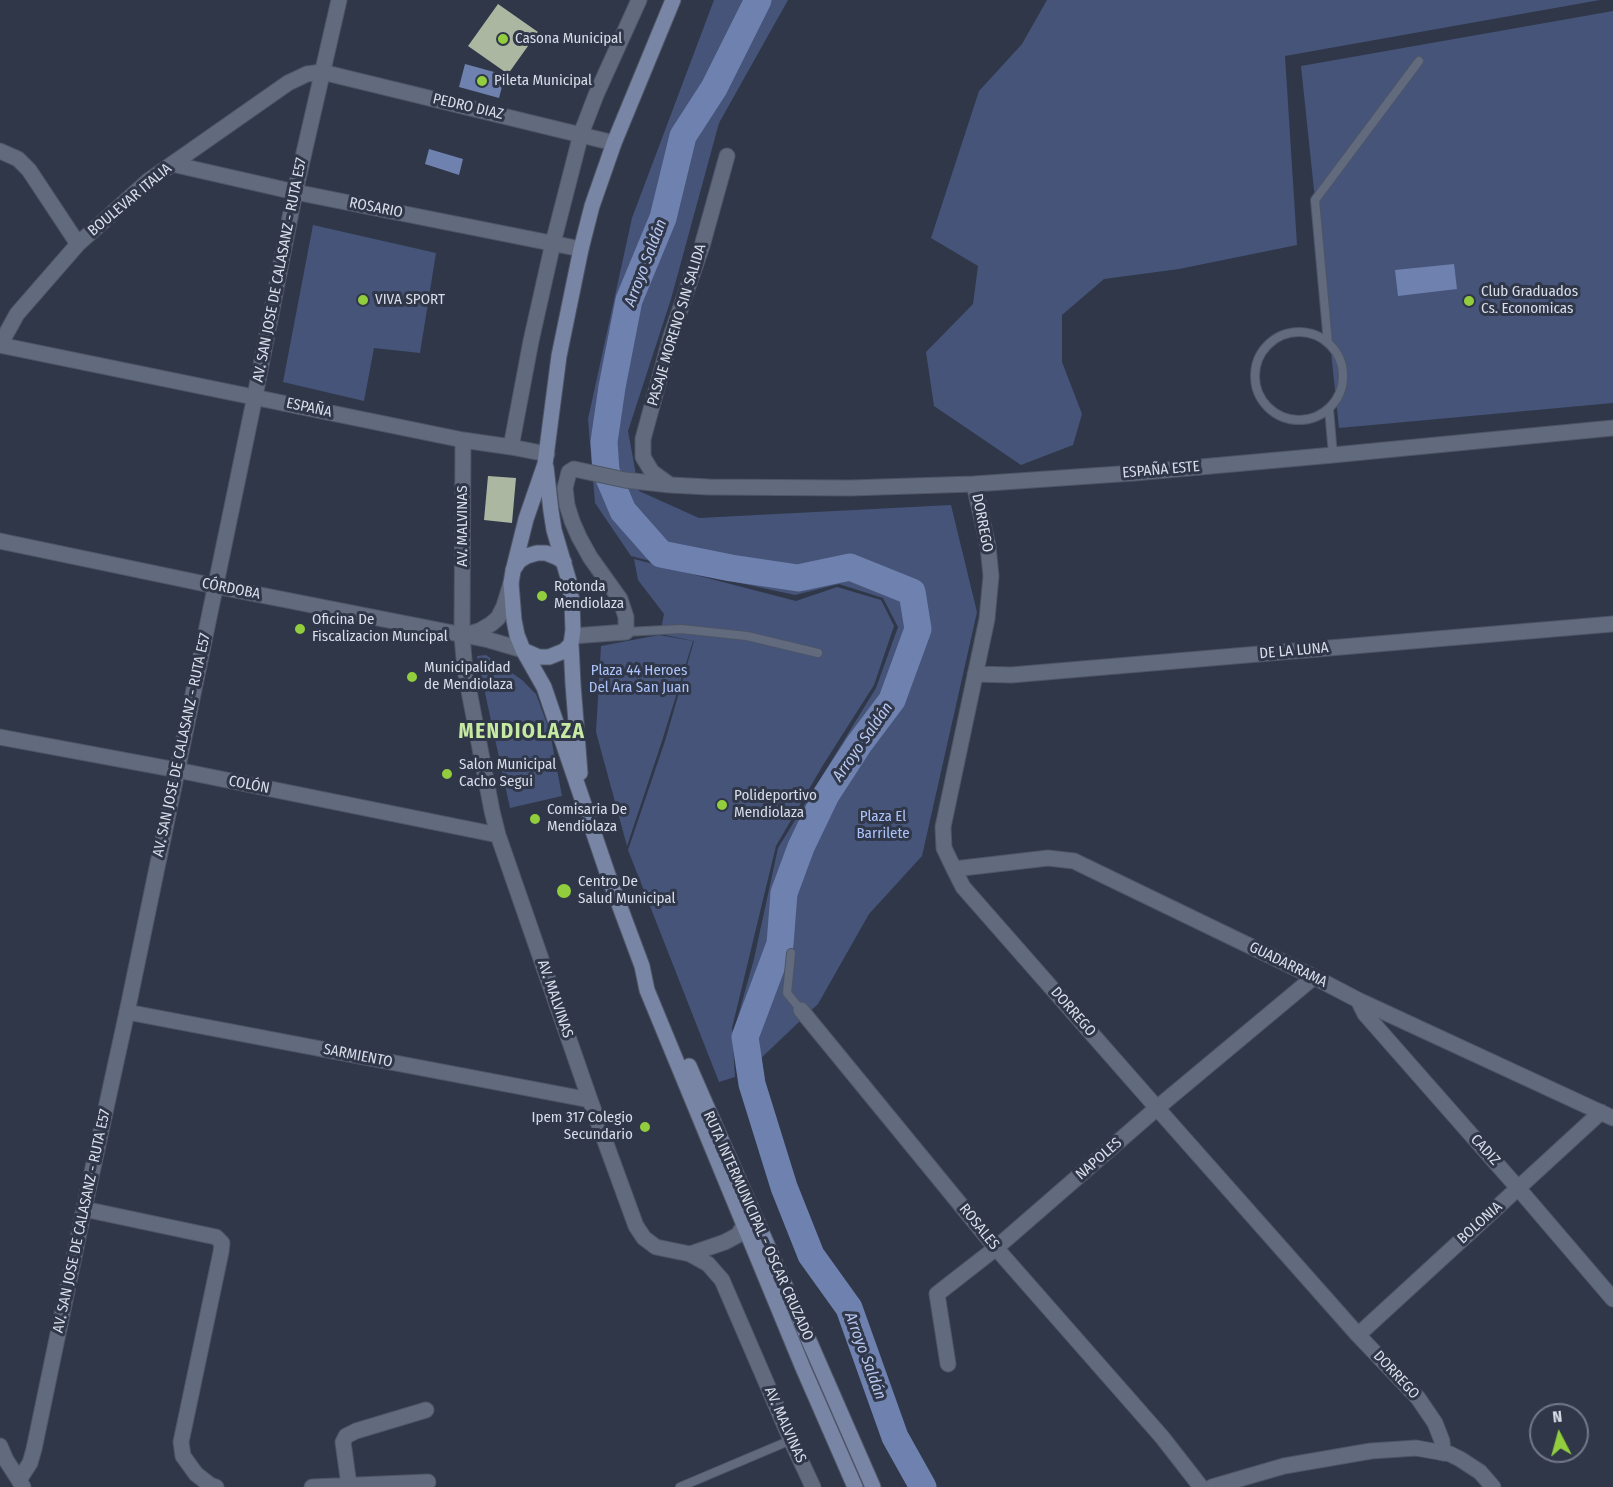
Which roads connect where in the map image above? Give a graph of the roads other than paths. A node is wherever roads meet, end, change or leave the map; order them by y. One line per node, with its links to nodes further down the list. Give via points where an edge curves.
1 (339, 0): 5 (street, AV. SAN JOSE DE CALASANZ - RUTA E57)
2 (639, 0): 6 (street)
3 (673, 0): 7 (main road, RUTA INTERMUNICIPAL - OSCAR CRUZADO)
4 (1419, 61): 15 (lane, via 1315,200)
5 (322, 72): 6 (street, PEDRO DIAZ); 10 (street, BOULEVAR ITALIA, via 288,83); 11 (street, AV. SAN JOSE DE CALASANZ - RUTA E57)
6 (581, 134): 7 (street, PEDRO DIAZ); 12 (street)
7 (614, 143): 14 (main road, RUTA INTERMUNICIPAL - OSCAR CRUZADO)
8 (0, 151): 13 (street, via 18,159 29,170)
9 (727, 156): 25 (street, PASAJE MORENO SIN SALIDA, via 702,246 670,336 643,439 644,457 652,472)
10 (172, 164): 11 (street, ROSARIO); 13 (street, BOULEVAR ITALIA)
11 (295, 192): 12 (street, ROSARIO); 17 (street, AV. SAN JOSE DE CALASANZ - RUTA E57)
12 (553, 243): 14 (street, ROSARIO); 21 (street)
13 (78, 244): 16 (street, BOULEVAR ITALIA, via 17,314)
14 (581, 249): 23 (main road, RUTA INTERMUNICIPAL - OSCAR CRUZADO, via 559,356)
15 (1328, 343): 18 (lane, via 1341,361 1343,376 1338,397); 18 (lane, via 1309,333 1280,336 1263,349 1254,376 1264,403 1281,416 1310,419)
16 (0, 345): 17 (street, ESPAÑA)
17 (255, 396): 20 (street, ESPAÑA); 29 (street, AV. SAN JOSE DE CALASANZ - RUTA E57)
18 (1329, 409): 22 (lane)
19 (1613, 428): 22 (street, ESPAÑA ESTE)
20 (462, 440): 21 (street, ESPAÑA); 32 (street, AV. MALVINAS)
21 (511, 447): 23 (street, ESPAÑA)
22 (1332, 455): 24 (street, ESPAÑA ESTE)
23 (546, 459): 27 (main road, RUTA INTERMUNICIPAL - OSCAR CRUZADO, via 550,511); 28 (main road, RUTA INTERMUNICIPAL - OSCAR CRUZADO)
24 (974, 484): 25 (street, ESPAÑA ESTE, via 850,488); 36 (street, DORREGO, via 991,576)
25 (670, 485): 31 (street, ESPAÑA ESTE, via 574,469 569,472 565,488 567,505 590,557 620,599)
26 (0, 541): 29 (street, CÓRDOBA)
27 (564, 562): 28 (main road, via 556,556 537,553 519,561); 33 (main road, RUTA INTERMUNICIPAL - OSCAR CRUZADO, via 570,581)
28 (512, 577): 32 (street, via 498,618 480,631); 34 (main road, RUTA INTERMUNICIPAL - OSCAR CRUZADO, via 514,620)
29 (215, 586): 32 (street, CÓRDOBA); 38 (street, AV. SAN JOSE DE CALASANZ - RUTA E57)
30 (1613, 624): 36 (street, DE LA LUNA, via 1011,675)
31 (626, 632): 33 (street); 35 (lane, via 681,629 747,636)
32 (462, 636): 34 (street, CÓRDOBA); 40 (street, AV. MALVINAS, via 465,670)
33 (572, 640): 34 (main road, via 564,651 549,657); 39 (main road, RUTA INTERMUNICIPAL - OSCAR CRUZADO)
34 (523, 650): 39 (main road, RUTA INTERMUNICIPAL - OSCAR CRUZADO, via 544,687)
35 (818, 653)
36 (975, 674): 41 (street, DORREGO, via 943,827 944,848)
37 (0, 737): 38 (street, COLÓN)
38 (177, 770): 40 (street, COLÓN); 47 (street, AV. SAN JOSE DE CALASANZ - RUTA E57)
39 (583, 799): 43 (main road, RUTA INTERMUNICIPAL - OSCAR CRUZADO)
40 (498, 835): 48 (street, AV. MALVINAS)
41 (954, 869): 44 (street, GUADARRAMA, via 1048,858 1074,861); 49 (street, DORREGO, via 963,887)
42 (791, 953): 46 (lane, ROSALES, via 787,993)
43 (642, 966): 53 (main road, RUTA INTERMUNICIPAL - OSCAR CRUZADO, via 647,990); 73 (main road, RUTA INTERMUNICIPAL - OSCAR CRUZADO)
44 (1314, 977): 45 (street, GUADARRAMA); 49 (street, NAPOLES)
45 (1358, 1000): 50 (street, GUADARRAMA); 51 (street, CADIZ, via 1365,1014)
46 (801, 1010): 54 (street, ROSALES)
47 (127, 1012): 48 (street, SARMIENTO); 52 (street, AV. SAN JOSE DE CALASANZ - RUTA E57)
48 (590, 1100): 55 (street, AV. MALVINAS, via 636,1226 657,1247)
49 (1157, 1108): 54 (street, NAPOLES); 57 (street, DORREGO)
50 (1607, 1115): 51 (street, BOLONIA)
51 (1518, 1188): 56 (street, CADIZ); 57 (street, BOLONIA)
52 (84, 1209): 65 (street, AV. SAN JOSE DE CALASANZ - RUTA E57, via 34,1449); 67 (street, via 216,1237 222,1243 181,1442 183,1456 196,1474)
53 (744, 1225): 55 (street, via 738,1235 726,1242); 59 (main road, RUTA INTERMUNICIPAL - OSCAR CRUZADO)
54 (996, 1248): 58 (street, NAPOLES, via 937,1294); 74 (street, ROSALES)
55 (690, 1254): 61 (street, AV. MALVINAS, via 708,1264 722,1280)
56 (1613, 1299)
57 (1358, 1335): 63 (street, DORREGO, via 1419,1398 1435,1422)
58 (948, 1364)
59 (803, 1368): 71 (street); 72 (main road, RUTA INTERMUNICIPAL - OSCAR CRUZADO)
60 (426, 1410): 66 (street, via 346,1436)
61 (791, 1440): 69 (lane); 70 (street, AV. MALVINAS)
62 (0, 1446): 65 (street)
63 (1443, 1453): 75 (street, via 1416,1448 1371,1451 1284,1466); 76 (street, via 1480,1472)
64 (428, 1482): 66 (street)
65 (21, 1484)
66 (349, 1485): 68 (street)
67 (216, 1487)
68 (312, 1487)
69 (680, 1487)
70 (813, 1487)
71 (849, 1487)
72 (855, 1487)
73 (873, 1487)
74 (1201, 1487)
75 (1212, 1487)
76 (1492, 1487)

